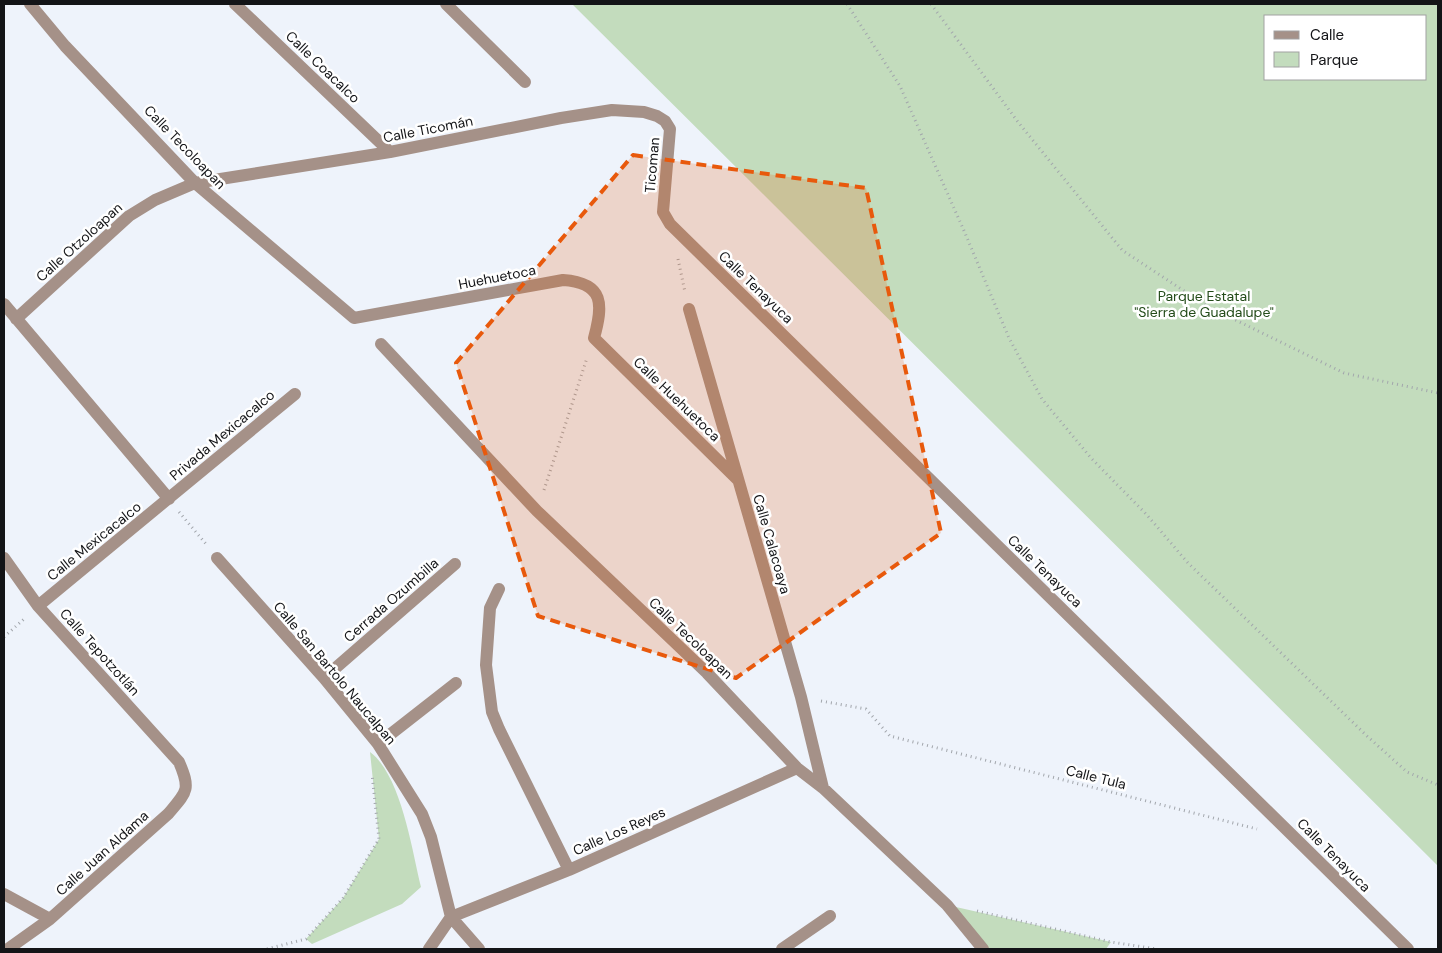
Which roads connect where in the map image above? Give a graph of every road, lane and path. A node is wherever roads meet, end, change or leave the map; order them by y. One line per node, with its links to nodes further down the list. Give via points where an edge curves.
1 (30, 4): 9 (street, Calle Tecoloapan, via 65,46)
2 (235, 4): 8 (street, Calle Coacalco)
3 (446, 4): 6 (street)
4 (847, 4): 35 (path, via 900,86 1009,338 1042,399 1091,458 1188,563 1407,772)
5 (931, 4): 18 (path, via 1018,122 1122,250 1207,306 1344,373)
6 (525, 82)
7 (665, 121): 8 (street, Calle Ticomán, via 644,112 612,110); 10 (street, Ticoman, via 670,129 670,141)
8 (390, 152): 9 (street, Calle Ticomán)
9 (195, 183): 14 (street, Calle Tecoloapan); 15 (street, Calle Otzoloapan, via 128,216)
10 (663, 212): 11 (street, Calle Tenayuca)
11 (670, 224): 13 (path); 51 (street, Calle Tenayuca)
12 (4, 304): 15 (street)
13 (689, 309): 20 (street, Calle Calacoaya)
14 (354, 318): 16 (street, Huehuetoca, via 573,280 584,283 598,298 600,317)
15 (16, 320): 21 (street)
16 (594, 338): 20 (street, Calle Huehuetoca); 22 (path)
17 (381, 344): 22 (street, Calle Tecoloapan)
18 (1438, 393)
19 (295, 394): 21 (street, Privada Mexicacalco)
20 (738, 480): 31 (street, Calle Calacoaya)
21 (168, 499): 24 (path); 27 (street, Calle Mexicacalco)
22 (537, 511): 34 (street, Calle Tecoloapan, via 707,673)
23 (4, 558): 27 (street, Calle Tepotzotlán)
24 (217, 558): 29 (street, Calle San Bartolo Naucalpan)
25 (455, 564): 29 (street, Cerrada Ozumbilla)
26 (499, 589): 38 (street, via 490,608 486,664 492,712)
27 (38, 606): 28 (path); 33 (street, Calle Tepotzotlán)
28 (4, 637)
29 (324, 678): 32 (street, Calle San Bartolo Naucalpan)
30 (456, 683): 32 (street)
31 (801, 697): 36 (street, Calle Calacoaya); 37 (path, Calle Tula, via 866,709 890,736)
32 (378, 744): 42 (street, Calle San Bartolo Naucalpan, via 422,814); 45 (path, via 370,752 379,839 343,898 306,939)
33 (179, 762): 43 (street, Calle Juan Aldama, via 187,789 180,800)
34 (797, 768): 36 (street, Calle Tecoloapan); 38 (street, Calle Los Reyes)
35 (1438, 785)
36 (824, 788): 40 (street, Calle Tecoloapan)
37 (1258, 829)
38 (570, 870): 42 (street, Calle Los Reyes)
39 (4, 894): 43 (street)
40 (947, 905): 49 (street, Calle Tecoloapan); 50 (path, via 1111,942)
41 (830, 916): 48 (street)
42 (452, 917): 46 (street); 47 (street, Calle San Bartolo Naucalpan)
43 (50, 919): 44 (street, Calle Juan Aldama)
44 (8, 949)
45 (267, 949)
46 (429, 949)
47 (479, 949)
48 (782, 949)
49 (983, 949)
50 (1157, 949)
51 (1408, 949)

